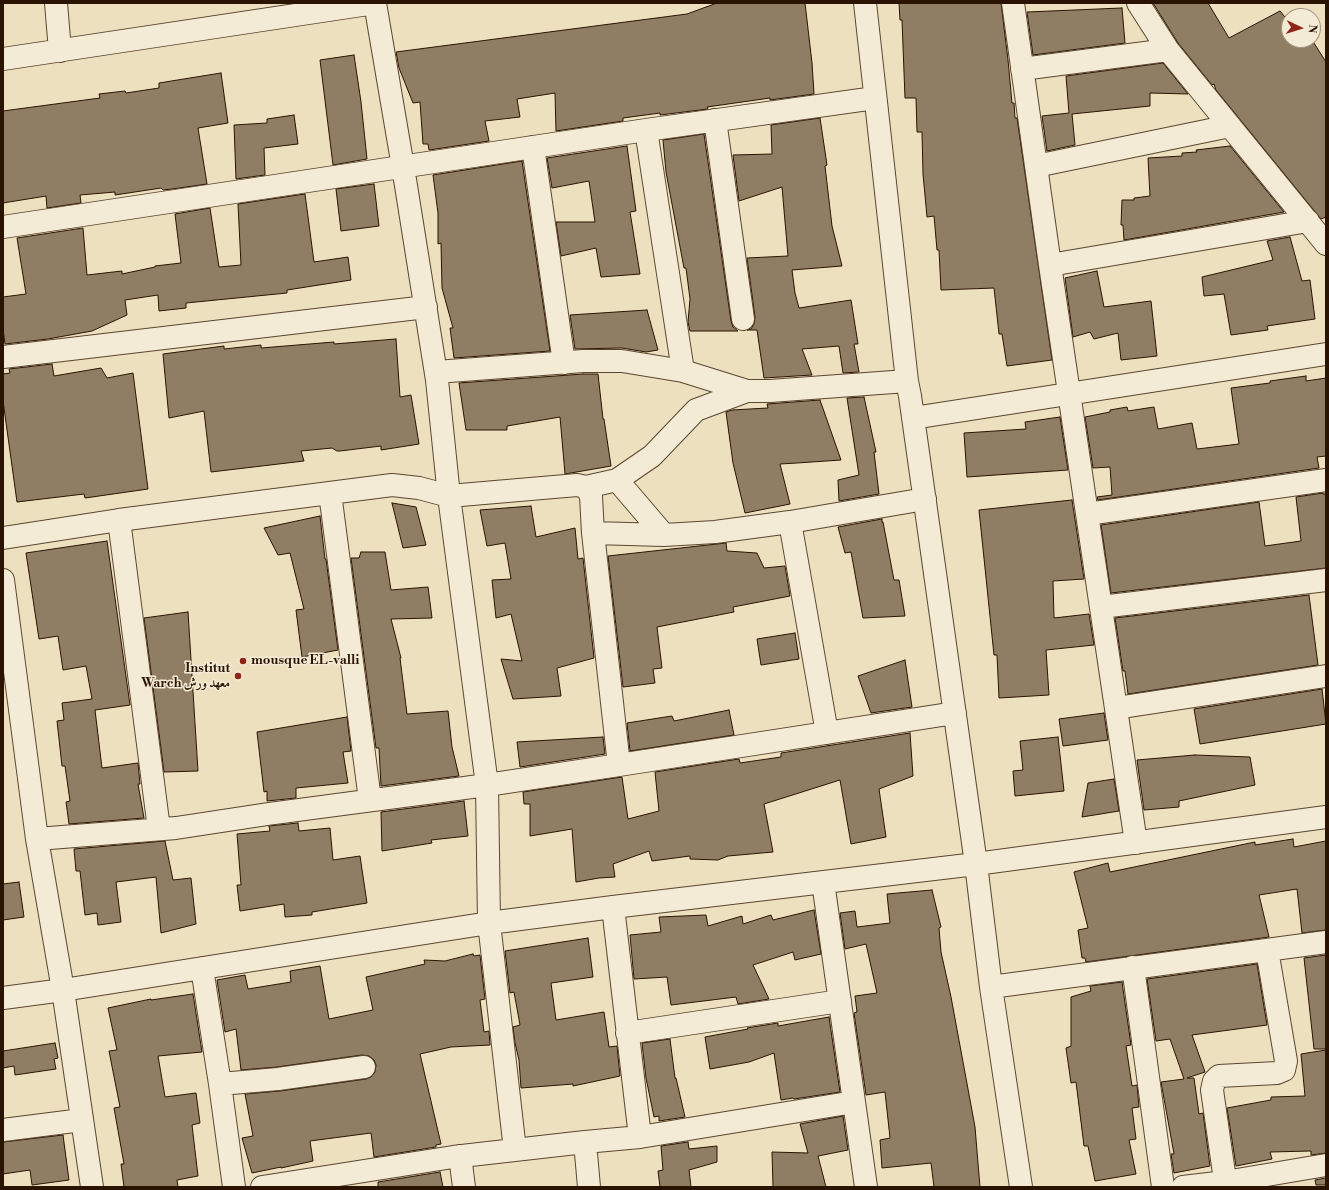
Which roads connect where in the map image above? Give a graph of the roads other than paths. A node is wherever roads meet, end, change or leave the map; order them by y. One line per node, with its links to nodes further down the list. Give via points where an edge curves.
1 (56, 3): 8 (street)
2 (375, 3): 6 (street); 17 (street)
3 (865, 3): 11 (street)
4 (1013, 3): 10 (street)
5 (1138, 3): 7 (street)
6 (283, 10): 8 (street)
7 (1168, 50): 10 (street); 13 (street)
8 (60, 51): 9 (street)
9 (3, 60)
10 (1022, 69): 16 (street)
11 (875, 98): 12 (street); 29 (street)
12 (716, 120): 14 (street); 23 (street)
13 (1230, 126): 16 (street); 18 (street)
14 (646, 130): 15 (street); 27 (street)
15 (533, 147): 17 (street); 26 (street)
16 (1036, 166): 21 (street)
17 (403, 167): 19 (street); 22 (street)
18 (1308, 221): 20 (street); 21 (street)
19 (3, 227)
20 (1326, 244)
21 (1050, 265): 31 (street)
22 (426, 307): 25 (street); 28 (street)
23 (743, 319)
24 (1326, 354): 31 (street)
25 (3, 357)
26 (564, 363): 27 (street, via 622,362); 28 (street)
27 (683, 371): 30 (street)
28 (436, 372): 37 (street)
29 (907, 381): 30 (street); 32 (street)
30 (747, 391): 33 (street, via 696,410 652,456)
31 (1069, 393): 32 (street); 39 (street)
32 (913, 418): 38 (street)
33 (618, 480): 35 (street); 43 (street)
34 (1326, 480): 39 (street)
35 (586, 487): 37 (street, via 576,485); 42 (street, via 591,496)
36 (330, 493): 37 (street, via 392,485 419,488); 40 (street); 54 (street)
37 (449, 496): 53 (street)
38 (925, 500): 41 (street); 50 (street)
39 (1087, 514): 47 (street)
40 (119, 520): 44 (street); 56 (street)
41 (790, 522): 43 (street, via 715,532); 51 (street)
42 (593, 533): 43 (street); 52 (street)
43 (664, 535)
44 (3, 538)
45 (3, 580): 57 (street)
46 (1326, 580): 47 (street)
47 (1101, 607): 49 (street)
48 (1326, 676): 49 (street)
49 (1116, 708): 58 (street)
50 (955, 713): 51 (street); 59 (street)
51 (827, 733): 52 (street)
52 (619, 765): 53 (street)
53 (487, 785): 54 (street); 62 (street)
54 (370, 800): 56 (street)
55 (1326, 817): 58 (street)
56 (159, 829): 57 (street)
57 (37, 839): 68 (street)
58 (1136, 842): 59 (street)
59 (976, 864): 60 (street); 67 (street)
60 (823, 882): 61 (street); 70 (street)
61 (613, 907): 62 (street); 71 (street)
62 (489, 923): 66 (street); 79 (street)
63 (1326, 942): 64 (street)
64 (1267, 950): 65 (street); 82 (street, via 1286,1061 1284,1070 1277,1073 1219,1076 1214,1081 1212,1090)
65 (1133, 967): 67 (street); 90 (street)
66 (202, 968): 68 (street); 73 (street)
67 (992, 987): 89 (street)
68 (63, 990): 69 (street); 75 (street)
69 (3, 998)
70 (840, 1001): 71 (street); 74 (street)
71 (627, 1033): 77 (street)
72 (364, 1066): 73 (street, via 278,1079)
73 (220, 1084): 84 (street)
74 (854, 1102): 77 (street); 88 (street)
75 (82, 1120): 76 (street); 83 (street)
76 (3, 1130)
77 (640, 1137): 78 (street)
78 (585, 1142): 79 (street); 87 (street)
79 (515, 1150): 80 (street)
80 (460, 1156): 85 (street); 86 (street)
81 (1326, 1165): 82 (street)
82 (1225, 1185): 91 (street)
83 (92, 1187)
84 (234, 1187)
85 (262, 1187)
86 (464, 1187)
87 (589, 1187)
88 (866, 1187)
89 (1021, 1187)
90 (1163, 1187)
91 (1183, 1187)

